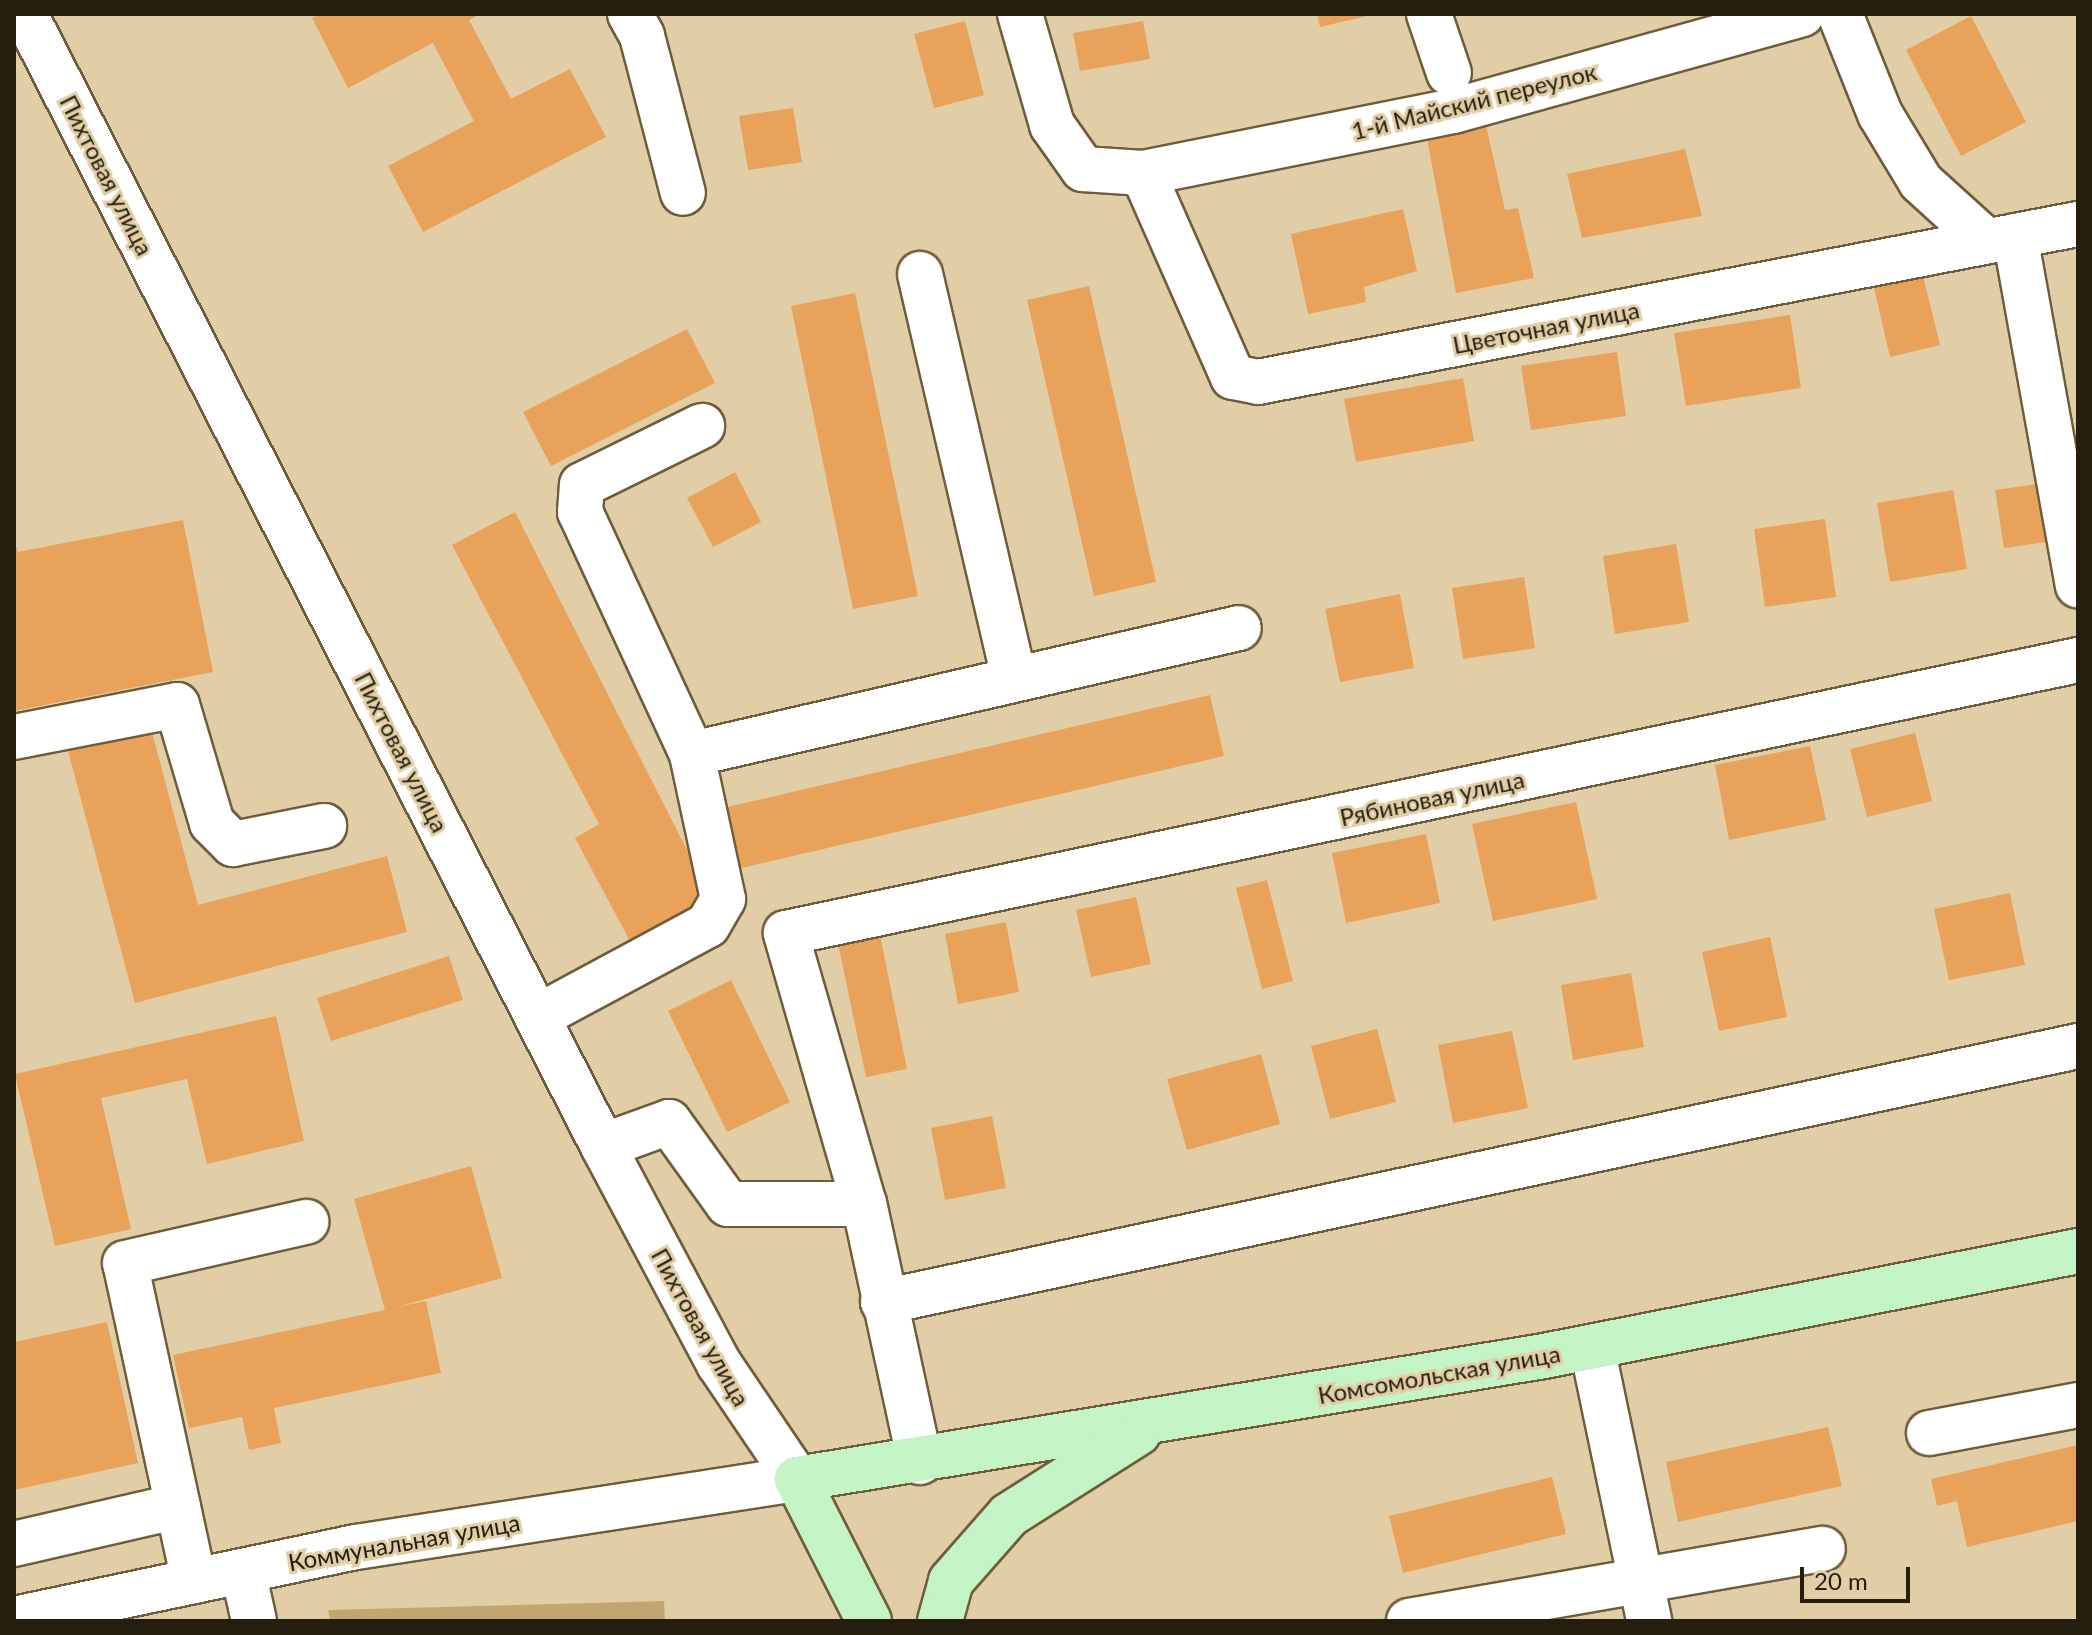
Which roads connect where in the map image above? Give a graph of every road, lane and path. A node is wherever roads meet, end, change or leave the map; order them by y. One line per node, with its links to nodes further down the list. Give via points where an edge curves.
1 (25, 14): 21 (street, Пихтовая улица)
2 (630, 14): 9 (street, via 642,36)
3 (1020, 14): 8 (street, 1-й Майский переулок, via 1052,125 1083,169)
4 (1429, 14): 7 (street)
5 (1802, 14): 8 (street, 1-й Майский переулок, via 1453,111)
6 (1840, 14): 11 (street, via 1880,114 1921,182)
7 (1449, 73)
8 (1143, 173): 11 (street, Цветочная улица, via 1233,377 1258,382)
9 (683, 193)
10 (2078, 224): 11 (street, Цветочная улица)
11 (2000, 239): 14 (street)
12 (920, 274): 17 (street)
13 (702, 426): 19 (street, via 582,485 580,512)
14 (2078, 585)
15 (1239, 628): 17 (street)
16 (2078, 660): 24 (street, Рябиновая улица, via 786,933)
17 (1014, 679): 19 (street)
18 (14, 737): 20 (street, via 177,705 212,823 233,844)
19 (692, 754): 21 (street, via 723,899 708,925)
20 (324, 826)
21 (537, 1017): 23 (street, Пихтовая улица)
22 (2078, 1046): 27 (street)
23 (603, 1146): 24 (street, via 669,1122 728,1204); 33 (street, Пихтовая улица, via 719,1364)
24 (864, 1204): 27 (street)
25 (306, 1222): 34 (street, via 125,1263)
26 (2078, 1251): 28 (main road, Комсомольская улица)
27 (883, 1302): 32 (street)
28 (1592, 1347): 30 (main road, Комсомольская улица); 38 (street)
29 (2078, 1405): 31 (street)
30 (1154, 1424): 32 (main road, Комсомольская улица); 44 (main road, via 1009,1515 951,1581)
31 (1929, 1433)
32 (920, 1462): 33 (main road, Комсомольская улица)
33 (797, 1479): 37 (street, Коммунальная улица, via 357,1547); 43 (main road)
34 (178, 1506): 35 (street); 39 (street)
35 (14, 1544)
36 (1823, 1549): 38 (street)
37 (243, 1571): 39 (street, Коммунальная улица); 42 (street)
38 (1640, 1578): 45 (street); 46 (street)
39 (194, 1581): 40 (street, Коммунальная улица)
40 (137, 1607): 41 (street, Коммунальная улица)
41 (14, 1619)
42 (254, 1621)
43 (869, 1621)
44 (940, 1621)
45 (1409, 1621)
46 (1649, 1621)

